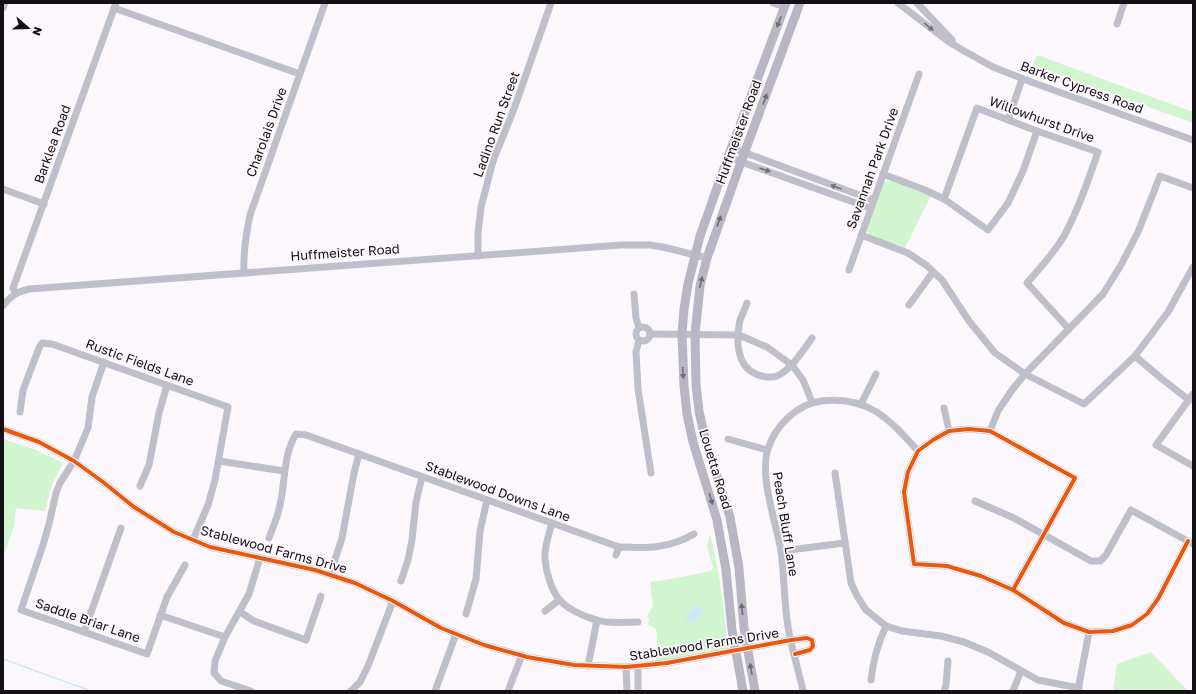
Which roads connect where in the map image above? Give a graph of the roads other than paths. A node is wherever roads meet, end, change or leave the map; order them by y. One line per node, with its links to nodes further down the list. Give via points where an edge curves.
1 (5, 3): 11 (street)
2 (325, 3): 14 (street, Charolais Drive)
3 (551, 3): 33 (street, Ladino Run Street, via 493,161 481,207)
4 (773, 3): 9 (street)
5 (800, 3): 21 (main road, Huffmeister Road, one-way to 5)
6 (898, 3): 13 (street, Barker Cypress Road, one-way to 13, via 937,34)
7 (917, 3): 13 (street, Barker Cypress Road)
8 (1124, 3): 12 (street)
9 (786, 5): 20 (main road, Huffmeister Road, one-way to 20)
10 (115, 6): 14 (street); 29 (street, Barklea Road)
11 (3, 8)
12 (1117, 24)
13 (966, 52): 16 (street, Barker Cypress Road)
14 (300, 74): 38 (street, Charolais Drive, via 250,215 245,237)
15 (918, 74): 22 (street, Savannah Park Drive)
16 (1022, 78): 17 (street); 19 (street, Barker Cypress Road)
17 (1008, 120): 18 (street, Willowhurst Drive); 27 (street, Willowhurst Drive, via 977,108)
18 (1037, 131): 27 (street, via 1008,203 988,230); 45 (street, Willowhurst Drive, via 1098,152 1063,237 1027,283)
19 (1193, 140)
20 (730, 153): 21 (street); 32 (main road, Huffmeister Road)
21 (742, 157): 23 (street); 24 (street, one-way to 24); 34 (main road, Huffmeister Road, one-way to 21)
22 (882, 174): 27 (street); 28 (street, Savannah Park Drive)
23 (806, 176): 24 (street); 28 (street, one-way to 23)
24 (804, 184): 30 (street)
25 (1193, 188): 45 (street, via 1160,176 1138,232 1121,265 1103,294)
26 (3, 189): 29 (street)
27 (944, 199)
28 (873, 200): 30 (street, Savannah Park Drive)
29 (44, 204): 39 (street, Barklea Road, via 13,288)
30 (870, 208): 31 (street, Savannah Park Drive)
31 (861, 235): 36 (street, Savannah Park Drive); 37 (street, via 908,253)
32 (695, 254): 33 (street, Huffmeister Road, via 639,244); 34 (street, Huffmeister Road); 47 (main road, Louetta Road, via 688,284)
33 (478, 256): 38 (street, Huffmeister Road)
34 (707, 258): 48 (main road, Louetta Road, one-way to 34, via 700,286)
35 (1193, 268): 52 (street, via 1168,312)
36 (848, 270)
37 (933, 272): 42 (street); 56 (street, via 942,280 969,321 995,353)
38 (244, 273): 39 (street, Huffmeister Road, via 29,289)
39 (15, 293): 43 (street)
40 (634, 294): 44 (street)
41 (747, 303): 49 (street, via 740,320)
42 (909, 305)
43 (3, 306)
44 (639, 328): 46 (street, via 648,328); 51 (street, via 636,334)
45 (1068, 329): 56 (street)
46 (650, 334): 47 (street); 51 (street, via 648,339)
47 (682, 334): 48 (street); 68 (main road, Louetta Road, one-way to 68, via 684,386)
48 (695, 334): 49 (street); 66 (main road, Louetta Road, via 696,385)
49 (739, 335): 54 (street, via 767,346); 54 (street, via 738,346 742,361 750,372 763,377 777,376)
50 (812, 338): 54 (street)
51 (639, 340): 77 (street, via 636,352 638,389)
52 (1135, 356): 56 (street, via 1084,404); 58 (street, via 1162,379)
53 (104, 362): 57 (street, Rustic Fields Lane); 62 (street, Rustic Fields Lane, via 42,343 23,390); 72 (street, via 92,397 88,428)
54 (792, 365): 59 (street, via 803,380)
55 (876, 374): 60 (street)
56 (1025, 374): 65 (street, via 998,411)
57 (167, 385): 73 (street, Rustic Fields Lane, via 228,407); 79 (street, via 149,465)
58 (1191, 397): 74 (street, via 1156,445)
59 (812, 402): 60 (street, via 843,400); 69 (street, Peach Bluff Lane, via 795,412 777,429)
60 (861, 404): 70 (street, via 896,426)
61 (944, 408): 64 (street)
62 (20, 412)
63 (3, 429): 72 (street, Stablewood Farms Drive, via 39,442)
64 (949, 431): 65 (street); 70 (street)
65 (990, 431): 85 (street, via 1075,478)
66 (705, 439): 68 (main road); 88 (main road, Louetta Road, via 730,517)
67 (728, 439): 69 (street)
68 (693, 442): 91 (main road, Louetta Road, one-way to 91, via 718,520)
69 (768, 450): 93 (street, Peach Bluff Lane, via 765,474)
70 (918, 450): 99 (street, via 908,472 904,492 914,564 947,566 981,576)
71 (359, 454): 75 (street, Stablewood Downs Lane, via 306,435 296,434 290,443); 78 (street, Stablewood Downs Lane); 97 (street, via 342,538)
72 (74, 461): 87 (street, Stablewood Farms Drive, via 134,507 174,532); 110 (street, Saddle Briar Lane, via 56,493 43,545 21,610)
73 (219, 461): 75 (street); 87 (street, via 208,506)
74 (1193, 466)
75 (284, 471): 86 (street, via 280,509)
76 (835, 473): 90 (street)
77 (650, 474)
78 (422, 477): 80 (street, Stablewood Downs Lane); 98 (street, via 408,560)
79 (140, 486)
80 (487, 500): 82 (street, Stablewood Downs Lane); 105 (street, via 480,531 476,579)
81 (974, 501): 85 (street, via 1014,518)
82 (552, 523): 92 (street, Stablewood Downs Lane); 101 (street, via 545,558 550,583)
83 (121, 528): 110 (street)
84 (694, 534): 92 (street, Stablewood Downs Lane, via 664,546)
85 (1044, 535): 89 (street, via 1091,561 1100,561 1106,555 1131,510); 99 (street)
86 (269, 538)
87 (193, 540): 95 (street, Stablewood Farms Drive, via 210,547)
88 (735, 542): 91 (main road); 115 (main road, Louetta Road, one-way to 88)
89 (1190, 542): 111 (street, via 1147,614 1132,625 1113,631)
90 (845, 543): 93 (street); 109 (street, via 851,583 857,596 866,610)
91 (722, 544): 116 (main road, Louetta Road)
92 (619, 546): 94 (street)
93 (781, 551): 114 (street, Peach Bluff Lane)
94 (616, 555)
95 (260, 558): 97 (street, Stablewood Farms Drive); 104 (street, via 249,594)
96 (185, 566): 106 (street)
97 (330, 575): 102 (street, Stablewood Farms Drive, via 355,582)
98 (401, 581)
99 (1013, 590): 111 (street, via 1064,623)
100 (321, 596): 104 (street, via 306,640 254,621)
101 (559, 600): 103 (street); 107 (street, via 578,614)
102 (393, 601): 112 (street, Stablewood Farms Drive); 127 (street, via 368,666 360,682)
103 (545, 611)
104 (240, 612): 113 (street)
105 (466, 614)
106 (160, 615): 110 (street, Saddle Briar Lane, via 147,654); 113 (street)
107 (597, 620): 108 (street); 120 (street)
108 (638, 622)
109 (886, 626): 123 (street, via 964,642); 124 (street, via 880,638)
110 (84, 632)
111 (1089, 632): 125 (street)
112 (456, 634): 118 (street, Stablewood Farms Drive); 128 (street)
113 (225, 637): 126 (street, via 215,661 214,673 221,681)
114 (791, 640): 115 (street, Stablewood Farms Drive); 117 (street, Peach Bluff Lane); 117 (street, Stablewood Farms Drive, via 812,640 813,646 810,650)
115 (747, 648): 116 (street, Stablewood Farms Drive); 133 (main road, Louetta Road, one-way to 115)
116 (735, 650): 121 (street, Stablewood Farms Drive); 132 (main road, Louetta Road)
117 (794, 654): 134 (street, Peach Bluff Lane)
118 (522, 655): 120 (street, Stablewood Farms Drive); 129 (street)
119 (948, 661): 135 (street)
120 (588, 666): 122 (street, Stablewood Farms Drive)
121 (638, 666): 122 (street, Stablewood Farms Drive); 131 (street)
122 (626, 667): 130 (street)
123 (1021, 671): 125 (street, via 1038,680); 136 (street)
124 (871, 680)
125 (1079, 689)
126 (251, 691)
127 (351, 691)
128 (435, 691)
129 (508, 691)
130 (627, 691)
131 (638, 691)
132 (743, 691)
133 (755, 691)
134 (803, 691)
135 (944, 691)
136 (1013, 691)

